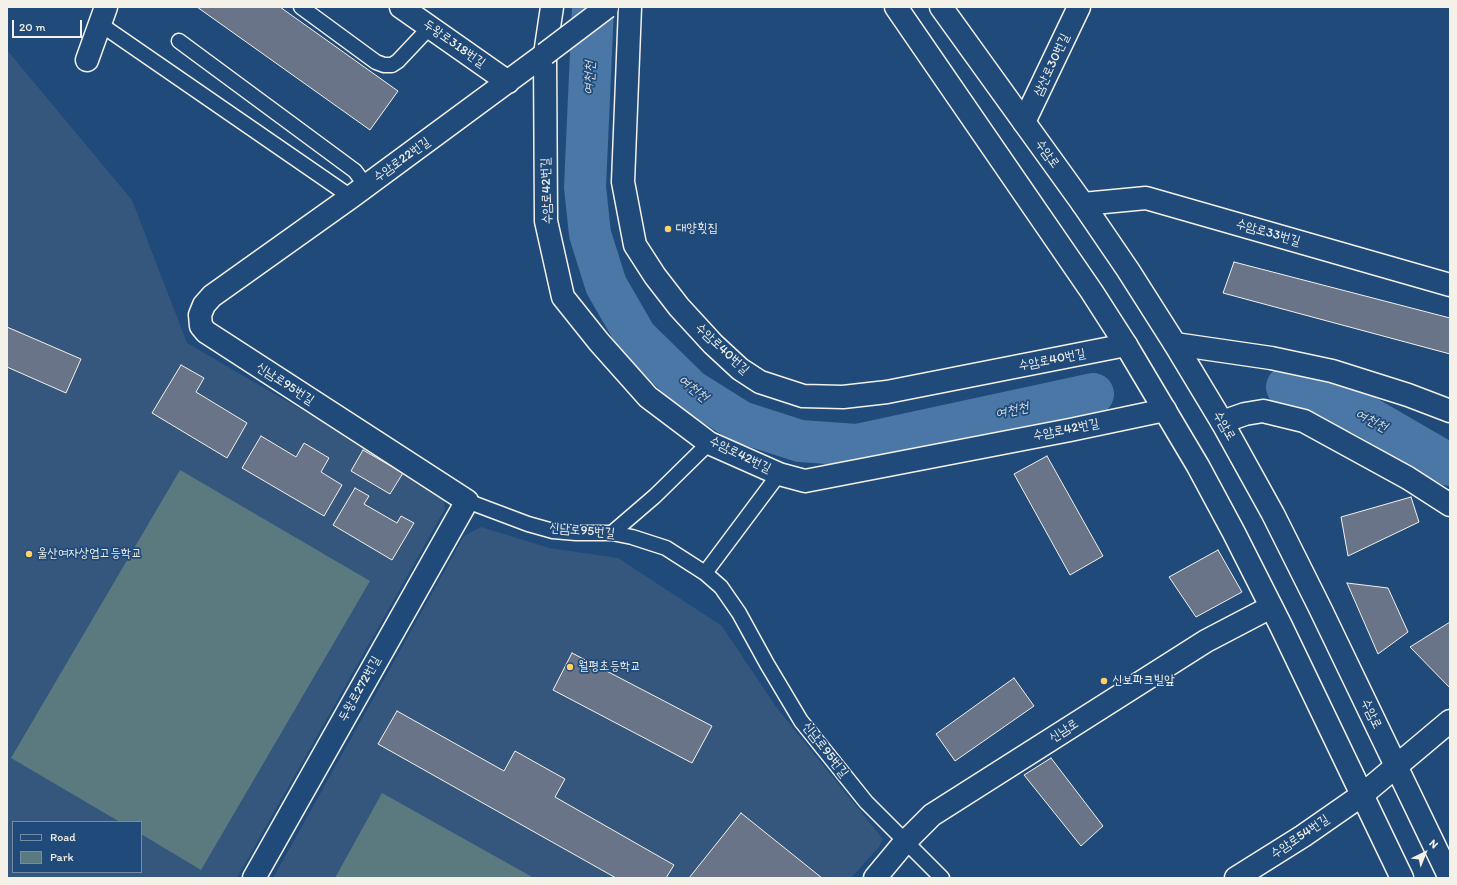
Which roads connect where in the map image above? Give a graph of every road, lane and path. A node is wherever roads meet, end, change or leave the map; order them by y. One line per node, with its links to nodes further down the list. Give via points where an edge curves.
1 (301, 7): 10 (lane, via 376,62 384,65 398,60)
2 (401, 7): 10 (street, 두왕로318번길)
3 (552, 7): 12 (street, 수암로42번길)
4 (608, 7): 12 (street, 수암로22번길, bridge)
5 (630, 7): 21 (street, 수암로40번길, via 623,182 635,245 679,307 740,369 760,382 803,396 843,397 887,392)
6 (896, 7): 21 (street)
7 (941, 7): 15 (street, 수암로)
8 (1079, 7): 15 (street, 삼산로30번길)
9 (103, 15): 13 (street); 16 (lane)
10 (430, 27): 14 (street, 두왕로318번길)
11 (179, 41): 16 (lane, via 355,171)
12 (545, 54): 14 (street, 수암로22번길); 25 (street, 수암로42번길, via 546,221 563,297 648,397)
13 (87, 60)
14 (508, 82): 16 (street, 수암로22번길)
15 (1024, 122): 17 (street, 수암로)
16 (358, 192): 19 (street, 수암로22번길, via 212,296)
17 (1083, 204): 18 (street, 수암로33번길, via 1146,198); 20 (street, 수암로)
18 (1450, 285)
19 (200, 315): 27 (street, 신남로95번길, via 201,326 206,332)
20 (1175, 344): 23 (street, via 1271,358 1332,371); 24 (street, 수암로)
21 (1126, 345): 22 (street)
22 (1165, 410): 26 (street, 수암로42번길, via 805,481); 31 (street, via 1220,506)
23 (1450, 410)
24 (1222, 422): 28 (street, via 1263,410 1304,421 1408,478); 33 (street, 수암로, via 1273,514)
25 (709, 442): 26 (street, 수암로42번길); 29 (lane, via 655,496)
26 (779, 474): 30 (lane)
27 (467, 501): 29 (lane, 신남로95번길, via 553,531); 36 (street, 두왕로272번길)
28 (1450, 505)
29 (612, 533): 30 (lane, 신남로95번길, via 666,548)
30 (705, 573): 35 (lane, 신남로95번길, via 739,613 801,721 866,802)
31 (1271, 607): 34 (street); 35 (street, 신남로, via 1206,640 932,815)
32 (1450, 721): 33 (street, 수암로54번길)
33 (1396, 766): 34 (street, 수암로54번길); 41 (street, 수암로)
34 (1362, 795): 39 (street, 수암로54번길); 40 (street)
35 (905, 842): 37 (street, 신남로); 38 (lane, 신남로95번길)
36 (254, 878)
37 (875, 878)
38 (942, 878)
39 (1236, 878)
40 (1402, 878)
41 (1450, 878)

